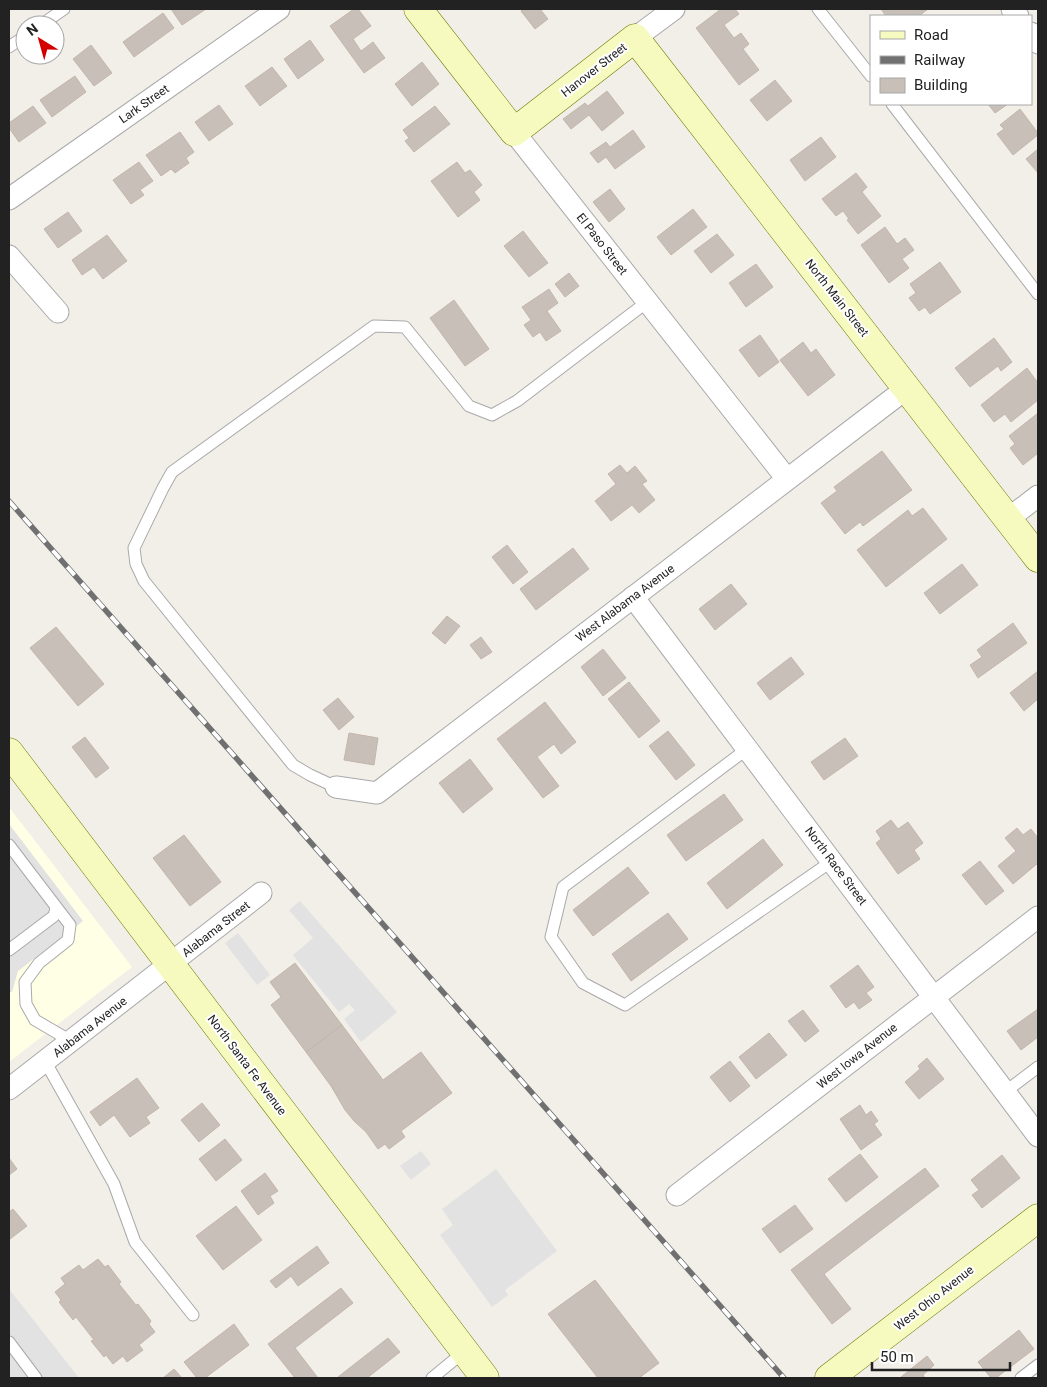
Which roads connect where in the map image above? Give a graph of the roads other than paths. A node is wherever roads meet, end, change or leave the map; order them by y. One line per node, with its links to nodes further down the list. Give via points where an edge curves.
1 (279, 9): 9 (street, Lark Street)
2 (418, 9): 8 (main road, El Paso Street)
3 (674, 9): 5 (street, Hanover Street)
4 (818, 9): 6 (lane)
5 (635, 38): 8 (main road, Hanover Street); 14 (main road, North Main Street)
6 (870, 75)
7 (893, 105): 11 (lane)
8 (514, 132): 12 (street, El Paso Street)
9 (9, 199)
10 (9, 256): 13 (street)
11 (1038, 294)
12 (647, 302): 15 (street, El Paso Street); 22 (lane, via 517,401 492,416 469,406 405,327 374,326 172,472 134,548 136,564 144,581 292,765)
13 (58, 312)
14 (907, 388): 15 (street, West Alabama Avenue); 17 (main road, North Main Street)
15 (787, 479): 19 (street, West Alabama Avenue)
16 (1038, 496): 17 (street)
17 (1008, 519): 18 (main road, North Main Street)
18 (1038, 558)
19 (633, 597): 20 (street, North Race Street); 22 (street, West Alabama Avenue, via 376,793)
20 (747, 749): 24 (street, North Race Street); 24 (lane, via 563,887 551,937 583,984 625,1005)
21 (9, 752): 29 (main road, North Santa Fe Avenue)
22 (336, 787)
23 (9, 845): 26 (lane)
24 (832, 862): 30 (street, North Race Street)
25 (261, 894): 29 (street, Alabama Street)
26 (56, 908): 28 (lane, via 54,916); 31 (lane, via 70,925 68,940 39,962 25,982 26,1004 35,1020)
27 (1038, 917): 30 (street, West Iowa Avenue)
28 (9, 950)
29 (171, 964): 31 (street, Alabama Avenue); 41 (main road, North Santa Fe Avenue)
30 (934, 997): 35 (street, North Race Street); 37 (street, West Iowa Avenue)
31 (71, 1041): 32 (street, Alabama Avenue)
32 (46, 1061): 34 (street, Alabama Avenue); 39 (lane, via 114,1184 135,1242)
33 (1038, 1067): 35 (lane)
34 (9, 1089)
35 (1005, 1092): 36 (street, North Race Street)
36 (1038, 1136)
37 (677, 1195)
38 (1038, 1218): 46 (main road, West Ohio Avenue)
39 (193, 1315)
40 (9, 1342): 43 (lane)
41 (465, 1351): 44 (lane); 45 (main road, North Santa Fe Avenue)
42 (1038, 1365): 47 (lane)
43 (36, 1378)
44 (432, 1378)
45 (485, 1378)
46 (829, 1378)
47 (1021, 1378)

